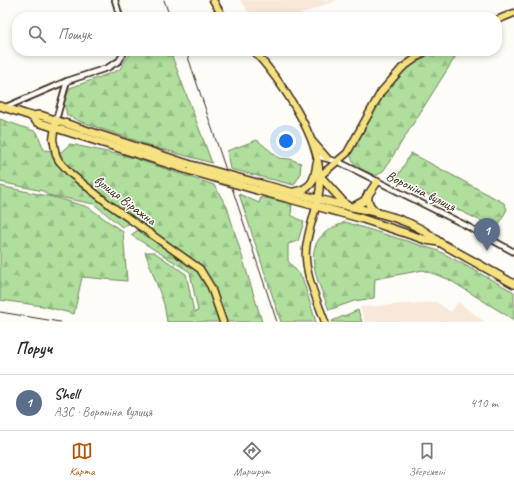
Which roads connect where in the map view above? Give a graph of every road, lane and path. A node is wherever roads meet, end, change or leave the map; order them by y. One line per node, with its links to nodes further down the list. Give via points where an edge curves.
1 (115, 0): 3 (street)
2 (213, 0): 4 (main road)
3 (119, 12)
4 (220, 12)
5 (514, 13): 6 (main road)
6 (502, 18)
7 (122, 56): 10 (street, via 115,64)
8 (258, 56): 13 (main road, via 291,98)
9 (419, 56): 16 (main road, via 402,68 381,92 347,153)
10 (67, 81): 11 (street); 12 (street, вулиця Віражна)
11 (2, 107): 12 (highway, via 31,116 37,122)
12 (55, 124): 19 (highway, bridge); 28 (main road, вулиця Віражна, via 53,139 56,155 71,174 200,269 211,288)
13 (309, 136): 14 (main road); 15 (main road)
14 (327, 158): 15 (street, Вороніна вулиця); 16 (street, Вороніна вулиця)
15 (317, 160): 17 (main road); 20 (highway, via 314,181 309,187)
16 (339, 162): 17 (main road); 18 (street, Вороніна вулиця)
17 (320, 176): 22 (main road); 23 (highway)
18 (377, 182): 21 (highway); 26 (street, Вороніна вулиця)
19 (257, 186): 20 (highway); 22 (highway)
20 (294, 192): 22 (highway)
21 (368, 194): 23 (highway, via 360,205); 24 (highway, via 370,206)
22 (318, 202): 23 (highway); 25 (highway, via 426,240); 29 (main road, via 306,248 306,267)
23 (350, 207): 24 (highway)
24 (383, 216): 25 (highway, via 414,225 429,232)
25 (439, 242): 27 (highway)
26 (514, 252)
27 (514, 284)
28 (223, 322)
29 (325, 322)

